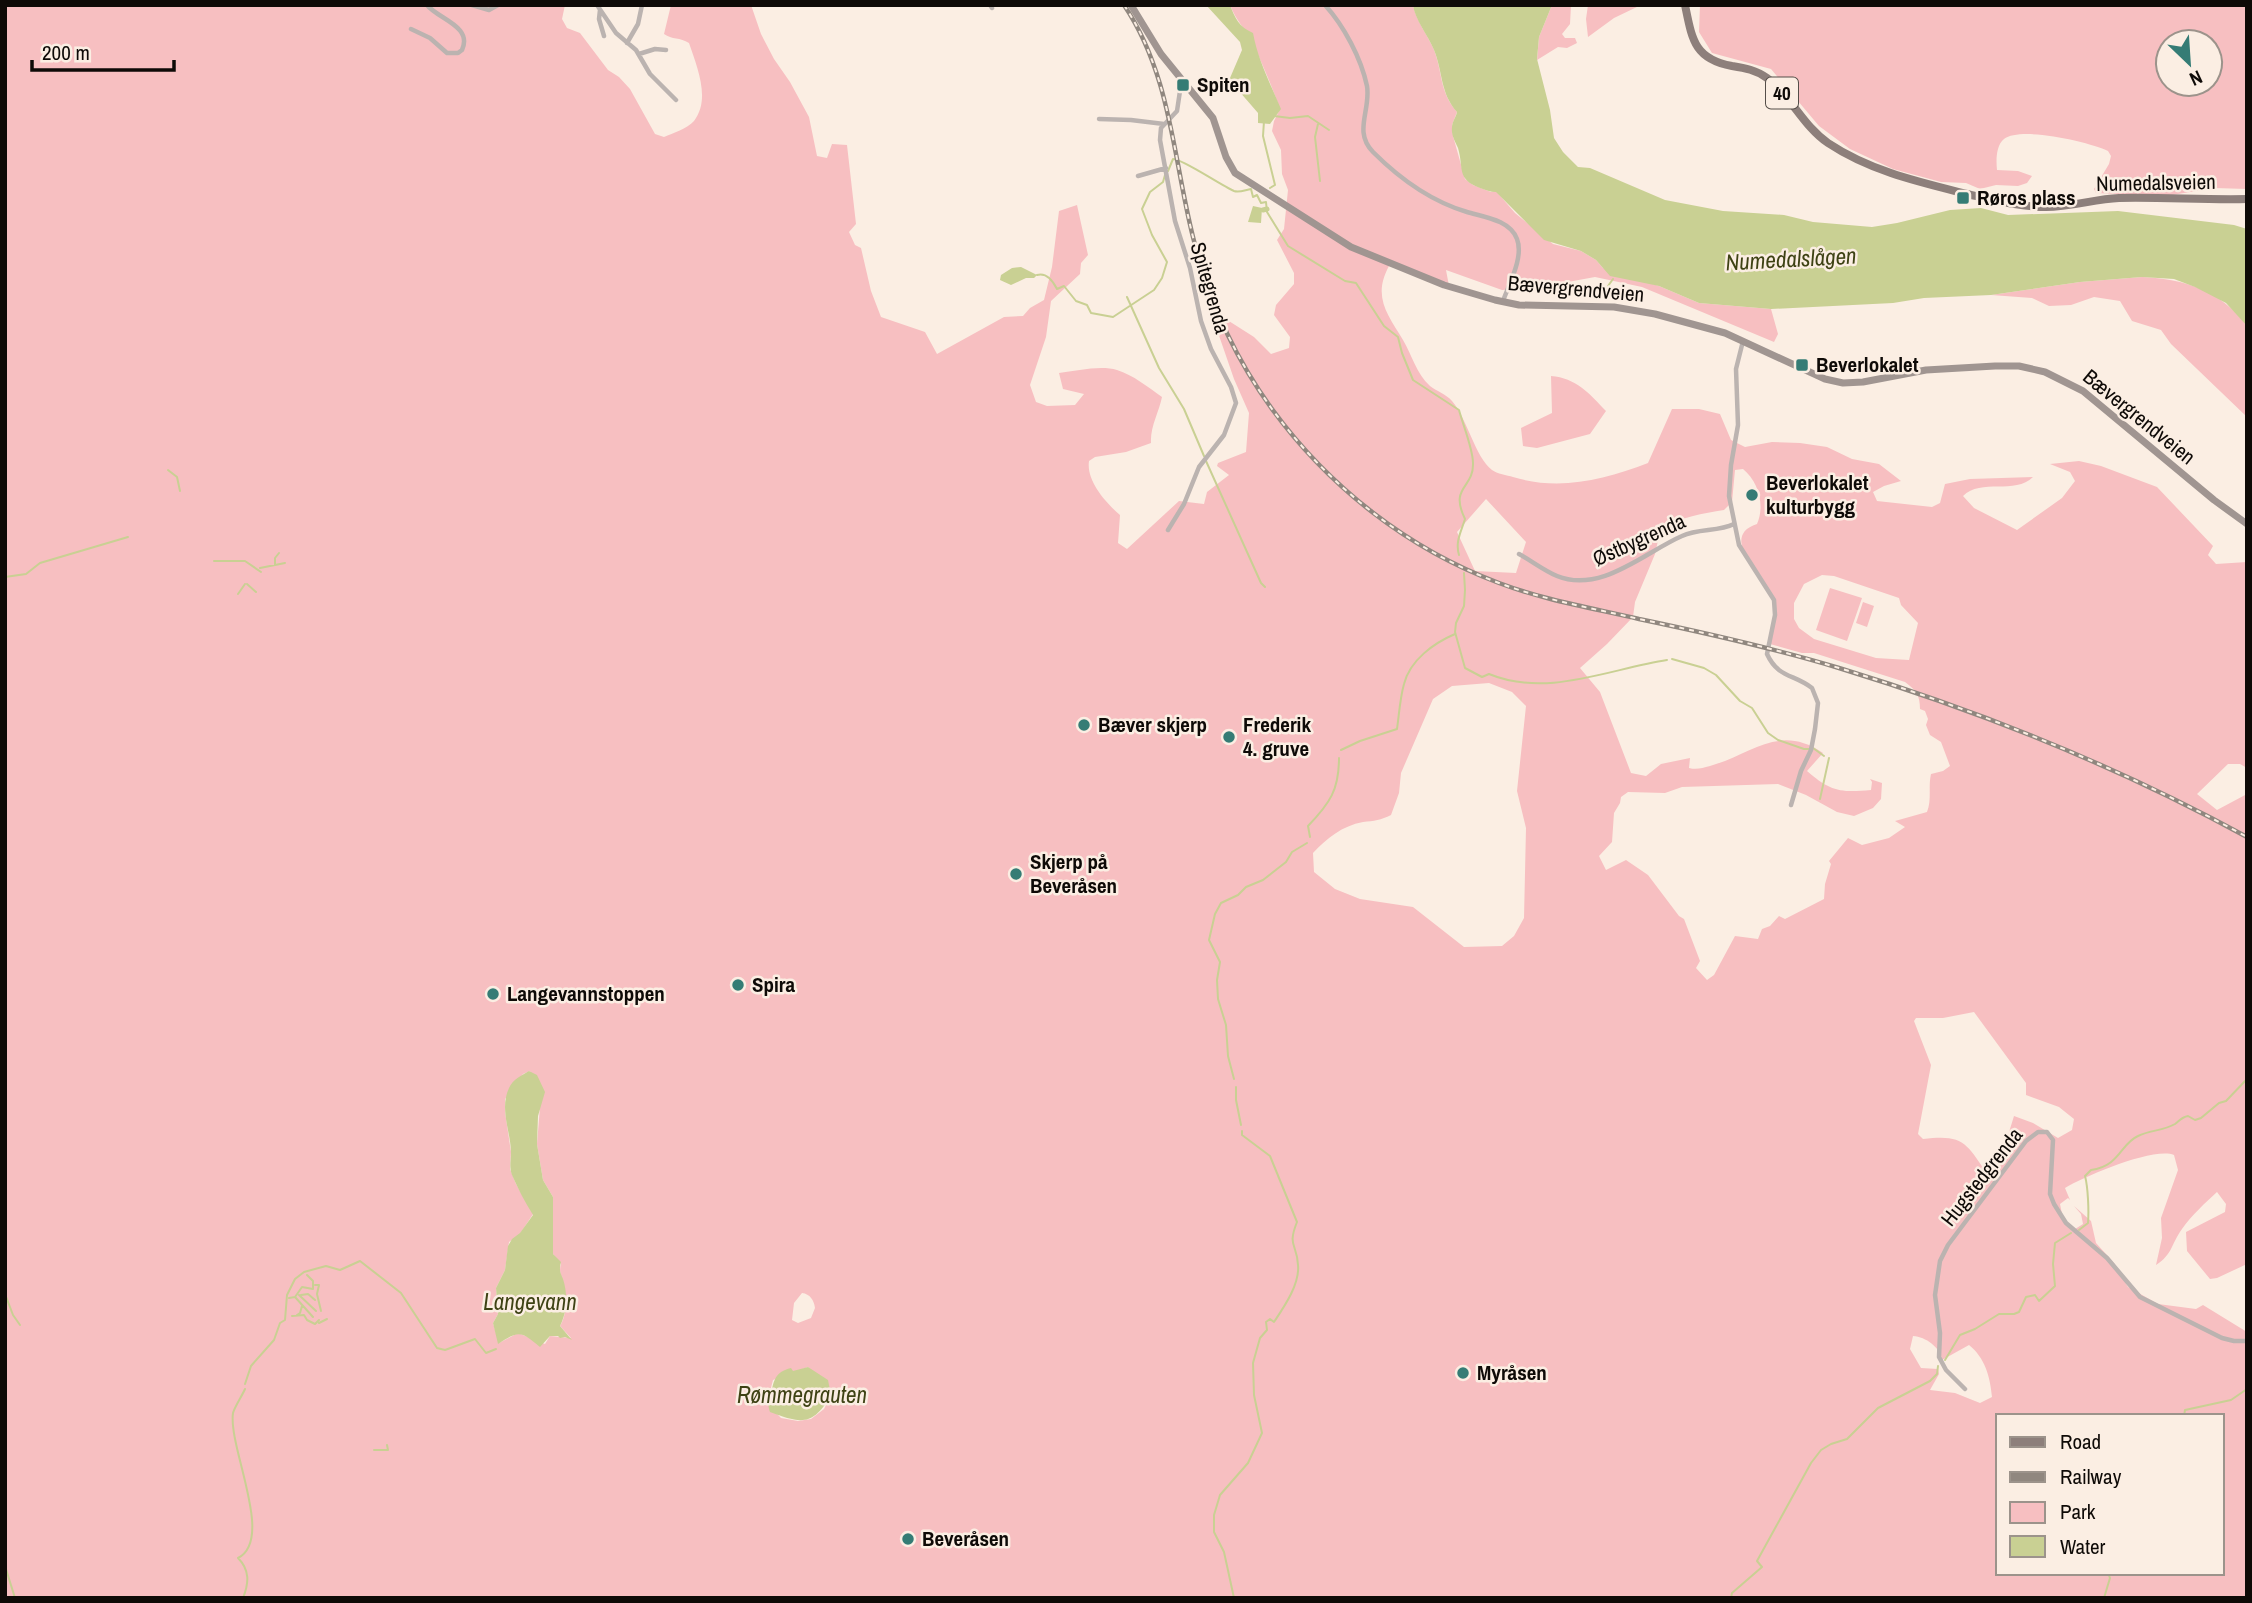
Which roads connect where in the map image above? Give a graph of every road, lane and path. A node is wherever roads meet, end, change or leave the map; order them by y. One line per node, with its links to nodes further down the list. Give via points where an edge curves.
1 (427, 5): 9 (street, via 460,30 462,50 447,53)
2 (472, 5): 3 (street, via 492,10)
3 (498, 5)
4 (642, 5): 11 (street)
5 (1131, 5): 14 (main road, Bævergrendveien, via 1161,54)
6 (1325, 5): 21 (street, via 1347,37 1363,74 1368,98 1363,136 1371,150 1423,192 1503,224 1516,236 1518,255)
7 (1685, 5): 20 (main road, Numedalsveien / 40, via 1694,42 1704,55 1763,75 1822,139 1884,171 2032,206 2115,198)
8 (599, 7): 10 (street); 11 (street)
9 (411, 29)
10 (604, 36)
11 (627, 43): 13 (street)
12 (666, 50): 13 (street)
13 (639, 54): 15 (street, via 650,74)
14 (1186, 83): 17 (street, Spitegrenda, via 1177,111); 21 (main road, Bævergrendveien, via 1213,118 1229,164 1244,181 1362,252 1444,285)
15 (676, 100)
16 (1099, 119): 17 (street)
17 (1164, 124): 18 (street, Spitegrenda, via 1160,136)
18 (1166, 168): 19 (street); 25 (street, Spitegrenda, via 1204,332 1236,401 1224,435 1199,467)
19 (1138, 176)
20 (2247, 199)
21 (1503, 302): 22 (main road, Bævergrendveien, via 1636,309)
22 (1743, 341): 23 (street, via 1729,483); 24 (main road, Bævergrendveien, via 1843,383 1926,370 1995,366 2051,374 2088,395)
23 (1734, 524): 26 (street, Østbygrenda, via 1687,533 1601,577 1559,577); 27 (street, via 1742,552 1774,600 1769,659 1777,670 1812,688 1818,698 1812,746)
24 (2247, 524)
25 (1168, 530)
26 (1519, 554)
27 (1791, 805)
28 (2247, 1341): 29 (street, Hugstedgrenda, via 2221,1338 2137,1295 2107,1258 2066,1223 2054,1204 2050,1194 2053,1140 2047,1132 2039,1132 2026,1141 1940,1261 1935,1303 1939,1357)
29 (1965, 1389)

